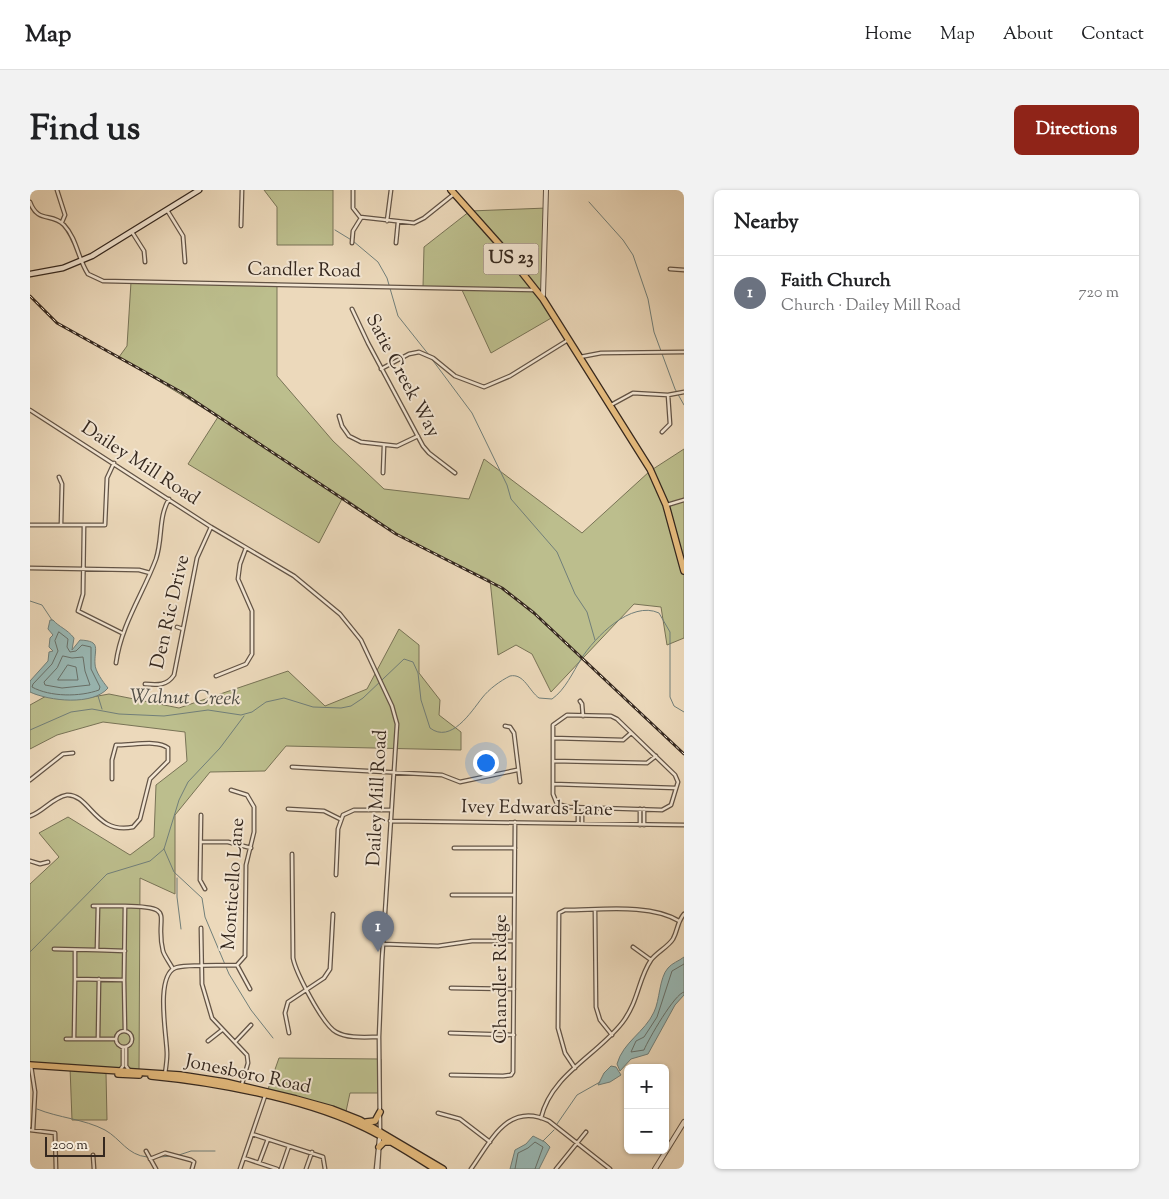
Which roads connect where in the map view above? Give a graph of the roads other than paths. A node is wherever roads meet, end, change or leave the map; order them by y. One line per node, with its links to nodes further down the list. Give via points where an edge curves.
1 (57, 190): 13 (street, via 65,215)
2 (199, 190): 10 (main road)
3 (242, 190): 15 (street)
4 (353, 190): 11 (street, via 354,212)
5 (391, 190): 12 (street)
6 (546, 190): 26 (street)
7 (453, 192): 14 (street, via 418,222); 25 (main road, US 23)
8 (30, 202): 9 (street)
9 (31, 210): 13 (street, via 39,216)
10 (167, 210): 16 (main road); 21 (street, via 183,236)
11 (361, 218): 12 (street); 18 (street, via 353,231)
12 (387, 221): 14 (street)
13 (62, 222): 19 (street, via 73,238)
14 (398, 222): 17 (street)
15 (241, 226)
16 (132, 232): 19 (main road); 20 (street, via 144,251)
17 (396, 242)
18 (352, 243)
19 (81, 261): 24 (main road, via 56,270); 25 (street, Candler Road, via 88,274 103,281)
20 (145, 262)
21 (185, 262)
22 (670, 270): 23 (street)
23 (684, 270)
24 (30, 274)
25 (535, 290): 26 (main road, US 23)
26 (543, 297): 28 (main road, US 23)
27 (352, 309): 31 (street, Satie Creek Way)
28 (568, 340): 30 (main road, US 23); 31 (street, via 510,376 484,387 455,376 433,358 419,352)
29 (684, 352): 30 (street, via 601,353)
30 (579, 357): 34 (main road, US 23)
31 (381, 369): 38 (street, Satie Creek Way)
32 (684, 392): 33 (street)
33 (668, 394): 34 (street, via 633,393); 37 (street, via 670,424)
34 (610, 405): 46 (main road, US 23, via 650,469)
35 (30, 410): 40 (street, Dailey Mill Road)
36 (339, 416): 39 (street, via 354,440)
37 (662, 432)
38 (418, 436): 39 (street, via 397,446); 42 (street, Satie Creek Way, via 429,453)
39 (384, 446): 41 (street)
40 (114, 463): 44 (street, Dailey Mill Road); 49 (street, via 107,478 106,524)
41 (383, 473)
42 (455, 473)
43 (59, 477): 48 (street, via 62,484)
44 (170, 499): 50 (street, Dailey Mill Road); 55 (street, via 161,518 160,542)
45 (684, 500): 46 (street)
46 (666, 505): 54 (main road, US 23)
47 (30, 525): 48 (street)
48 (61, 525): 49 (street)
49 (84, 526): 53 (street)
50 (211, 527): 51 (street, Dailey Mill Road); 57 (street, Den Ric Drive, via 197,558)
51 (246, 548): 60 (street, via 238,579 252,610 252,654 246,664); 72 (street, Dailey Mill Road, via 302,582 340,614 361,640 396,718)
52 (30, 568): 53 (street)
53 (84, 569): 55 (street); 58 (street, via 83,594 78,611)
54 (684, 571)
55 (150, 573): 58 (street)
56 (177, 627): 57 (street)
57 (183, 628): 61 (street, Den Ric Drive, via 172,679 163,684)
58 (122, 634): 59 (street)
59 (116, 663)
60 (216, 676)
61 (145, 684)
62 (580, 701): 63 (street)
63 (583, 716): 65 (street, via 614,717); 66 (street, via 567,715 559,719 554,725)
64 (505, 726): 71 (street, via 514,733)
65 (631, 733): 66 (street, via 623,740); 68 (street)
66 (553, 738): 69 (street)
67 (73, 753): 73 (street, via 62,754)
68 (656, 756): 69 (street, via 643,763); 77 (street, via 676,775)
69 (553, 761): 76 (street)
70 (292, 766): 72 (street)
71 (517, 770): 72 (street, via 460,782 442,775); 75 (street)
72 (394, 772): 82 (street, Dailey Mill Road)
73 (30, 780)
74 (112, 780): 84 (street, via 116,745 153,743 168,748 168,762 150,778 140,819 133,827 119,828 104,823 80,800 69,795)
75 (520, 782)
76 (553, 784): 77 (street); 79 (street, via 556,804)
77 (676, 788): 81 (street, via 669,807)
78 (231, 790): 92 (street, Monticello Lane, via 244,793 253,802 254,841)
79 (580, 808): 81 (street); 88 (street)
80 (288, 809): 85 (street, via 324,811)
81 (642, 809): 89 (street)
82 (390, 810): 85 (street, via 354,810); 86 (street, Dailey Mill Road)
83 (201, 815): 91 (street)
84 (30, 816)
85 (340, 819): 98 (street)
86 (390, 821): 87 (street, Ivey Edwards Lane); 111 (street, Dailey Mill Road)
87 (515, 822): 88 (street, Ivey Edwards Lane); 94 (street, Chandler Ridge)
88 (580, 823): 89 (street, Ivey Edwards Lane)
89 (642, 825): 90 (street, Ivey Edwards Lane)
90 (684, 825)
91 (201, 842): 92 (street, via 228,842); 99 (street, via 200,880)
92 (251, 848): 118 (street, Monticello Lane, via 246,864 246,952)
93 (454, 848): 94 (street)
94 (515, 848): 101 (street, Chandler Ridge)
95 (292, 854): 126 (street, via 293,958 296,972)
96 (30, 861): 97 (street)
97 (48, 862)
98 (336, 875)
99 (205, 889)
100 (452, 894): 101 (street)
101 (514, 895): 110 (street, Chandler Ridge)
102 (93, 906): 103 (street)
103 (98, 906): 104 (street); 115 (street)
104 (125, 906): 116 (street); 120 (street, via 148,906 158,910 163,918 164,953)
105 (595, 910): 108 (street, via 651,910); 134 (street, via 596,1007 600,1020); 144 (street, via 563,910 558,916 557,1024 562,1046)
106 (333, 914): 126 (street, via 330,969 324,978)
107 (684, 914): 108 (street)
108 (679, 921): 117 (street, via 674,938)
109 (202, 928): 119 (street)
110 (514, 940): 111 (street, via 438,946); 127 (street, Chandler Ridge)
111 (383, 944): 135 (street, Dailey Mill Road)
112 (54, 948): 114 (street)
113 (633, 948): 117 (street)
114 (74, 950): 115 (street); 121 (street)
115 (97, 950): 116 (street)
116 (125, 951): 123 (street)
117 (651, 960): 134 (street, via 633,1007)
118 (237, 965): 119 (street, Monticello Lane); 125 (street)
119 (202, 967): 120 (street, Monticello Lane); 129 (street, via 203,991 212,1018)
120 (173, 969): 148 (street, via 165,983)
121 (75, 979): 122 (street); 137 (street)
122 (99, 979): 123 (street); 138 (street)
123 (124, 980): 130 (street)
124 (451, 988): 127 (street)
125 (250, 989)
126 (306, 989): 131 (street, via 291,998 286,1006); 135 (street, via 336,1032)
127 (514, 989): 133 (street, Chandler Ridge)
128 (251, 1025): 141 (street)
129 (222, 1030): 140 (street); 141 (street)
130 (125, 1031): 139 (street, via 118,1034); 142 (street, via 132,1037 130,1045)
131 (289, 1033)
132 (450, 1033): 133 (street)
133 (514, 1035): 147 (street, Chandler Ridge, via 512,1074)
134 (612, 1035): 144 (street)
135 (380, 1037): 151 (street, Dailey Mill Road)
136 (66, 1039): 137 (street)
137 (74, 1039): 138 (street)
138 (98, 1039): 139 (street)
139 (116, 1040): 142 (street)
140 (208, 1041)
141 (235, 1042): 149 (street, via 248,1060)
142 (124, 1047): 145 (street, via 123,1066); 146 (street, via 126,1066)
143 (30, 1067): 145 (main road, Jonesboro Road); 148 (main road, Jonesboro Road); 156 (street, via 35,1092)
144 (576, 1068): 153 (street, via 552,1089)
145 (119, 1070): 146 (main road, Jonesboro Road)
146 (130, 1071): 148 (main road, Jonesboro Road)
147 (451, 1074)
148 (165, 1075): 149 (main road, Jonesboro Road); 150 (main road, Jonesboro Road)
149 (242, 1086): 150 (main road, Jonesboro Road)
150 (266, 1094): 154 (main road, Jonesboro Road, via 332,1109); 157 (main road, Jonesboro Road); 159 (street)
151 (380, 1112): 154 (main road, via 375,1121); 157 (street, Dailey Mill Road)
152 (438, 1113): 162 (street, via 460,1119)
153 (541, 1118): 162 (street, via 510,1119); 163 (street)
154 (364, 1122): 157 (main road, Jonesboro Road)
155 (684, 1122): 187 (street)
156 (32, 1130): 172 (street, via 55,1133)
157 (380, 1132): 161 (main road, Jonesboro Road); 165 (street); 181 (street); 183 (main road, Jonesboro Road)
158 (586, 1132): 163 (street)
159 (252, 1134): 160 (street); 169 (street)
160 (268, 1139): 164 (street); 171 (street)
161 (391, 1142): 165 (main road, via 384,1142); 182 (main road, Jonesboro Road)
162 (490, 1142): 184 (street)
163 (577, 1143): 185 (street); 186 (street)
164 (289, 1146): 167 (street); 178 (street)
165 (379, 1148): 181 (street)
166 (146, 1150): 170 (street)
167 (312, 1152): 179 (street); 180 (street, via 323,1156)
168 (94, 1155): 173 (street)
169 (244, 1158): 171 (street); 176 (street)
170 (150, 1159): 174 (street); 175 (street, via 165,1153 182,1157 194,1162)
171 (259, 1163): 177 (street)
172 (56, 1169)
173 (94, 1169)
174 (156, 1169)
175 (192, 1169)
176 (240, 1169)
177 (277, 1169)
178 (281, 1169)
179 (306, 1169)
180 (325, 1169)
181 (377, 1169)
182 (435, 1169)
183 (443, 1169)
184 (471, 1169)
185 (556, 1169)
186 (610, 1169)
187 (655, 1169)

